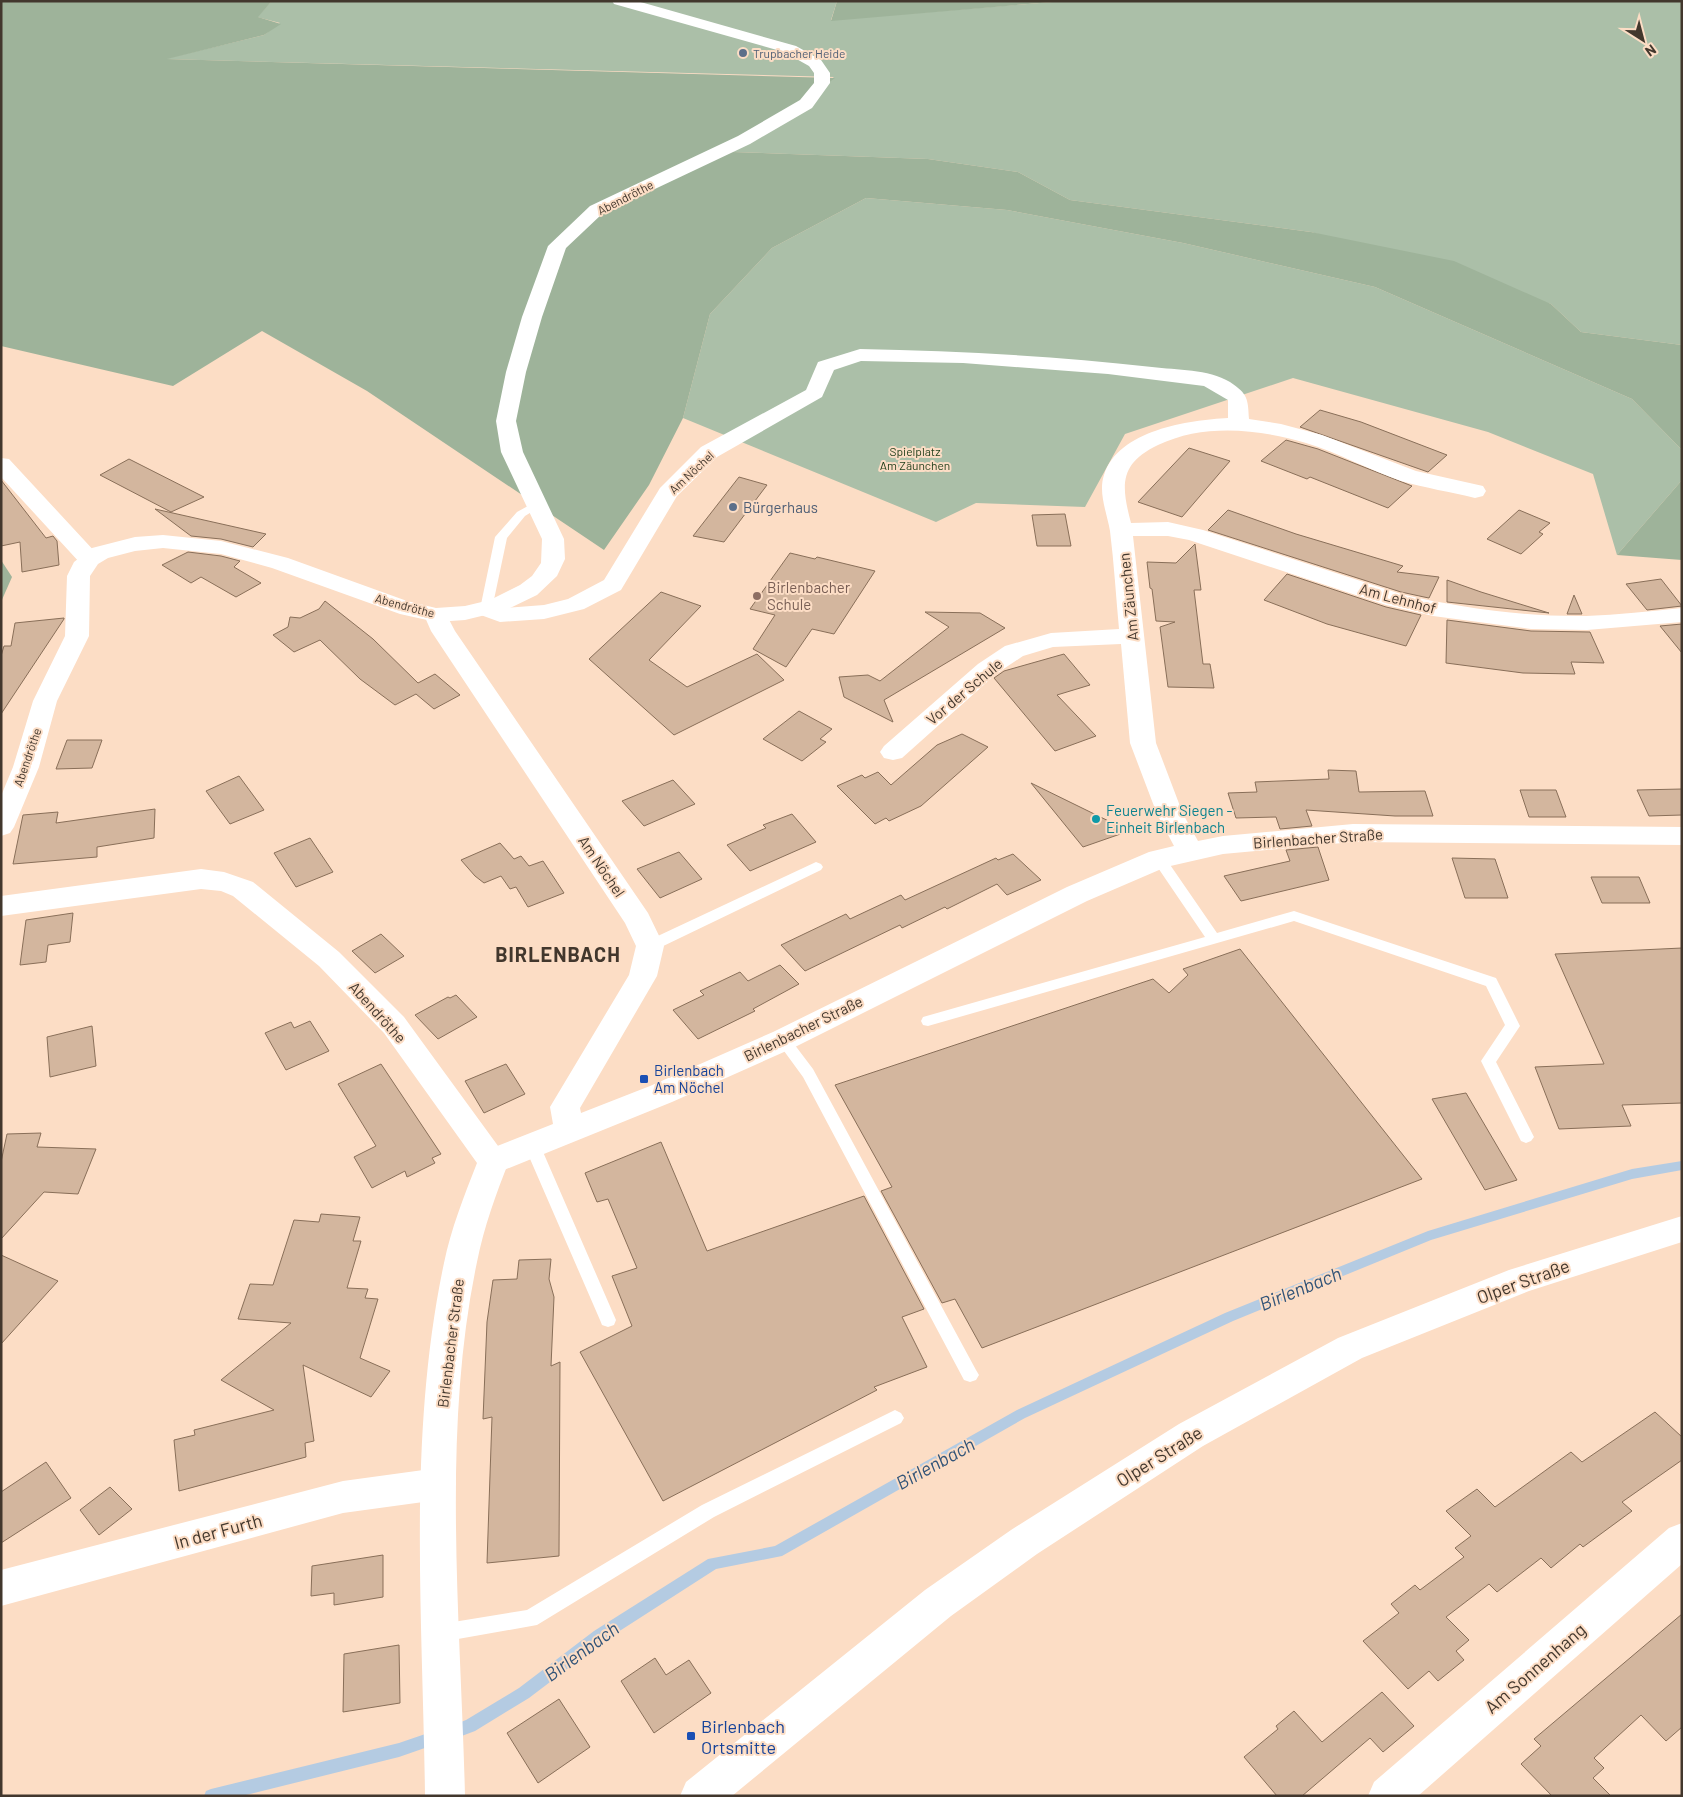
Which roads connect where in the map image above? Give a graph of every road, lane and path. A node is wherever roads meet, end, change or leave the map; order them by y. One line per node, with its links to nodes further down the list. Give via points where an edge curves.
1 (619, 1): 5 (street, Abendröthe, via 790,49 810,60 822,73 822,83 806,104 744,140 596,210 557,246 521,354 506,421 512,452)
2 (1239, 424): 4 (street, Am Zäunchen, via 1315,439 1409,476); 6 (street, Am Zäunchen, via 1192,427 1143,445 1125,458 1114,473 1114,497); 8 (street, Am Nöchel, via 1238,398 1208,380 1004,359 860,355 825,366 815,393 708,452 668,493 613,585 576,604 544,612 500,615)
3 (1, 464): 7 (street)
4 (1475, 491)
5 (537, 504): 8 (lane, via 521,514 500,537); 8 (street, Abendröthe, via 553,539 554,555 549,570 537,584 518,596)
6 (1121, 530): 10 (street, Am Lehnhof, via 1168,529 1195,535 1394,600 1432,609 1540,622 1587,623); 11 (street, Am Zäunchen)
7 (89, 559): 9 (street, Abendröthe, via 120,547 155,541 188,542 280,564 403,607); 13 (street, Abendröthe, via 77,576 78,634 46,701 25,768)
8 (486, 609): 9 (street, Abendröthe)
9 (436, 615): 20 (street, Am Nöchel, via 638,920)
10 (1682, 615)
11 (1132, 636): 12 (street, Vor der Schule, via 1051,640 1014,651 986,669); 15 (street, Am Zäunchen, via 1143,743 1170,814)
12 (893, 752)
13 (1, 827)
14 (1682, 836): 15 (street, Birlenbacher Straße, via 1353,833)
15 (1190, 851): 16 (street, Birlenbacher Straße)
16 (1158, 859): 19 (lane); 22 (street, Birlenbacher Straße, via 1077,894)
17 (816, 868): 20 (lane)
18 (1, 906): 26 (street, Abendröthe, via 201,879 243,889 329,959 394,1025)
19 (1213, 938): 21 (lane); 24 (lane, via 1294,916 1491,982 1513,1026 1488,1061)
20 (650, 946): 23 (street, via 644,976 565,1107)
21 (928, 1021)
22 (783, 1040): 23 (street, Birlenbacher Straße); 29 (lane, via 808,1073)
23 (569, 1131): 25 (street, Birlenbacher Straße)
24 (1526, 1137)
25 (532, 1145): 26 (street, Birlenbacher Straße); 28 (lane)
26 (493, 1161): 31 (street, Birlenbacher Straße, via 480,1191 454,1292 442,1395)
27 (1682, 1229): 36 (street, Olper Straße, via 1521,1280 1350,1348 1191,1436 1024,1542 938,1603)
28 (608, 1320)
29 (970, 1375)
30 (895, 1418): 34 (lane, via 708,1512 530,1619)
31 (438, 1484): 33 (street, In der Furth, via 343,1497); 34 (street, Birlenbacher Straße)
32 (1682, 1540): 37 (street, Am Sonnenhang)
33 (1, 1588)
34 (441, 1633): 35 (street, Birlenbacher Straße)
35 (445, 1779)
36 (700, 1796)
37 (1388, 1796)

